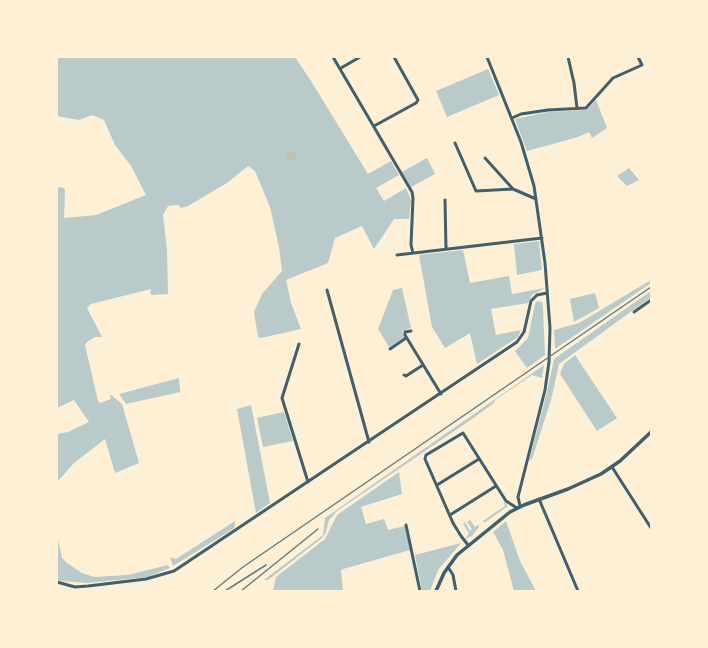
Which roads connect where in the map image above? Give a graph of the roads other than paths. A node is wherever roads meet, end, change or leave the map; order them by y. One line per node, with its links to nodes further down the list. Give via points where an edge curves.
1 (333, 57): 7 (street)
2 (360, 57): 7 (street)
3 (394, 57): 10 (street, via 418,100)
4 (487, 57): 9 (street)
5 (568, 57): 8 (street)
6 (638, 57): 8 (street, via 642,65 612,78 586,108)
7 (341, 68): 10 (street)
8 (577, 108): 9 (street, via 535,112)
9 (512, 118): 14 (street, via 529,165)
10 (374, 126): 18 (street, via 412,192)
11 (455, 143): 13 (street, via 476,191)
12 (485, 158): 13 (street)
13 (513, 189): 14 (street)
14 (536, 199): 16 (street)
15 (445, 200): 17 (street)
16 (542, 238): 17 (street); 21 (street)
17 (446, 249): 18 (street)
18 (414, 253): 19 (street)
19 (397, 255)
20 (327, 290): 32 (street)
21 (547, 293): 30 (street, via 537,295 531,301 524,332 517,342); 39 (street, via 551,341 547,376 518,497)
22 (651, 300): 23 (street)
23 (634, 312)
24 (411, 331): 25 (street, via 404,333)
25 (406, 338): 27 (street); 28 (street)
26 (299, 344): 35 (street, via 282,398)
27 (390, 349)
28 (423, 365): 29 (street); 30 (street)
29 (404, 375)
30 (441, 394): 32 (street)
31 (651, 432): 34 (street)
32 (369, 442): 35 (street)
33 (479, 460): 36 (street); 36 (street, via 464,435 460,434 425,457); 37 (street)
34 (612, 467): 38 (street, via 585,482); 42 (street)
35 (308, 482): 45 (street, via 174,571 146,579 88,586 75,587)
36 (437, 485): 40 (street)
37 (496, 486): 39 (street, via 506,501); 40 (street)
38 (540, 499): 39 (street); 49 (street)
39 (519, 507): 43 (street)
40 (450, 515): 43 (street)
41 (406, 524): 46 (street)
42 (651, 528)
43 (468, 545): 44 (street)
44 (448, 566): 47 (street); 48 (street, via 453,575)
45 (57, 582)
46 (420, 591)
47 (436, 591)
48 (456, 591)
49 (578, 591)

